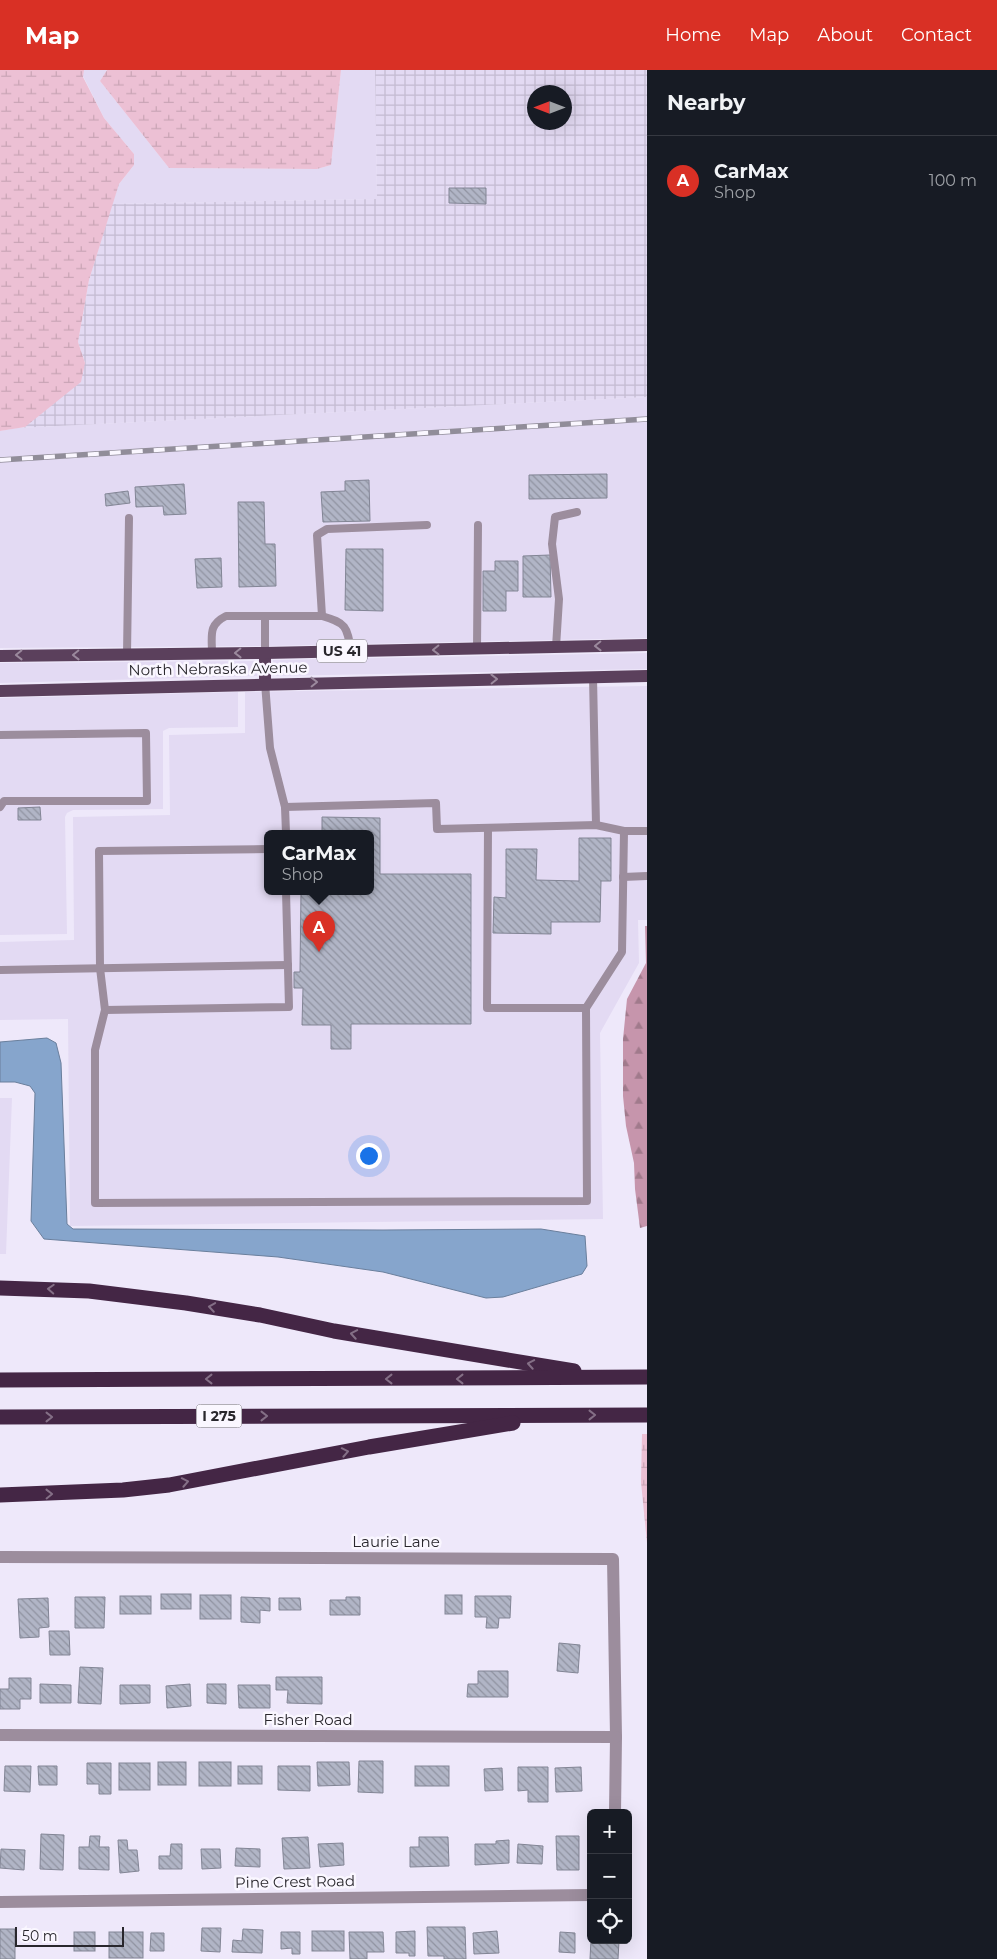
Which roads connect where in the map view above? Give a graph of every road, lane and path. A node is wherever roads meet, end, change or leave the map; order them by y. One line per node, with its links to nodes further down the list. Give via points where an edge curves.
1 (577, 512): 8 (lane, via 555,517 552,544 559,599)
2 (129, 518): 12 (lane)
3 (427, 525): 6 (lane, via 327,529 317,535)
4 (478, 525): 9 (lane)
5 (266, 616): 6 (lane); 11 (lane); 13 (lane, via 226,616 217,621 212,628)
6 (322, 616): 10 (lane, via 339,621 348,632)
7 (647, 645): 8 (main road, North Nebraska Avenue / US 41, one-way to 8)
8 (556, 647): 9 (main road, North Nebraska Avenue / US 41)
9 (477, 649): 10 (main road, North Nebraska Avenue / US 41, one-way to 10)
10 (351, 651): 11 (main road, North Nebraska Avenue / US 41)
11 (265, 653): 13 (main road, North Nebraska Avenue / US 41, one-way to 13); 17 (main road)
12 (127, 654): 13 (main road, North Nebraska Avenue / US 41); 14 (main road, North Nebraska Avenue / US 41, one-way to 14)
13 (212, 654)
14 (0, 656)
15 (647, 676): 16 (main road, North Nebraska Avenue / US 41)
16 (593, 677): 17 (main road, North Nebraska Avenue / US 41, one-way to 16); 22 (lane)
17 (265, 683): 18 (main road, North Nebraska Avenue / US 41); 21 (lane, via 270,748)
18 (0, 690)
19 (0, 735): 20 (lane, via 146,732 148,801 4,801)
20 (0, 807)
21 (285, 807): 23 (lane, via 436,803 437,829); 24 (lane)
22 (596, 825): 23 (lane); 25 (lane)
23 (488, 828): 34 (lane, via 487,1008)
24 (286, 830)
25 (624, 831): 26 (lane); 29 (lane)
26 (647, 831)
27 (264, 849): 32 (lane, via 99,851)
28 (647, 876): 29 (lane)
29 (623, 877): 34 (lane, via 622,952)
30 (286, 895): 31 (lane)
31 (288, 965): 32 (lane); 35 (lane, via 288,1007)
32 (100, 968): 33 (lane); 35 (lane)
33 (0, 970)
34 (586, 1008): 35 (lane, via 586,1201 95,1202 95,1050)
35 (105, 1010)
36 (0, 1288): 38 (highway, one-way to 36, via 186,1303 89,1291)
37 (647, 1377): 38 (highway)
38 (614, 1378): 39 (highway, one-way to 39)
39 (0, 1380)
40 (647, 1415): 41 (highway, I 275, one-way to 40)
41 (555, 1416): 42 (highway, I 275, one-way to 41); 43 (highway, one-way to 41, via 161,1486)
42 (0, 1417)
43 (0, 1495)
44 (0, 1556): 46 (street, Laurie Lane, via 613,1559)
45 (0, 1735): 46 (street, Fisher Road)
46 (616, 1736): 47 (street)
47 (615, 1809)
48 (587, 1895): 49 (street, Pine Crest Road)
49 (0, 1902)

